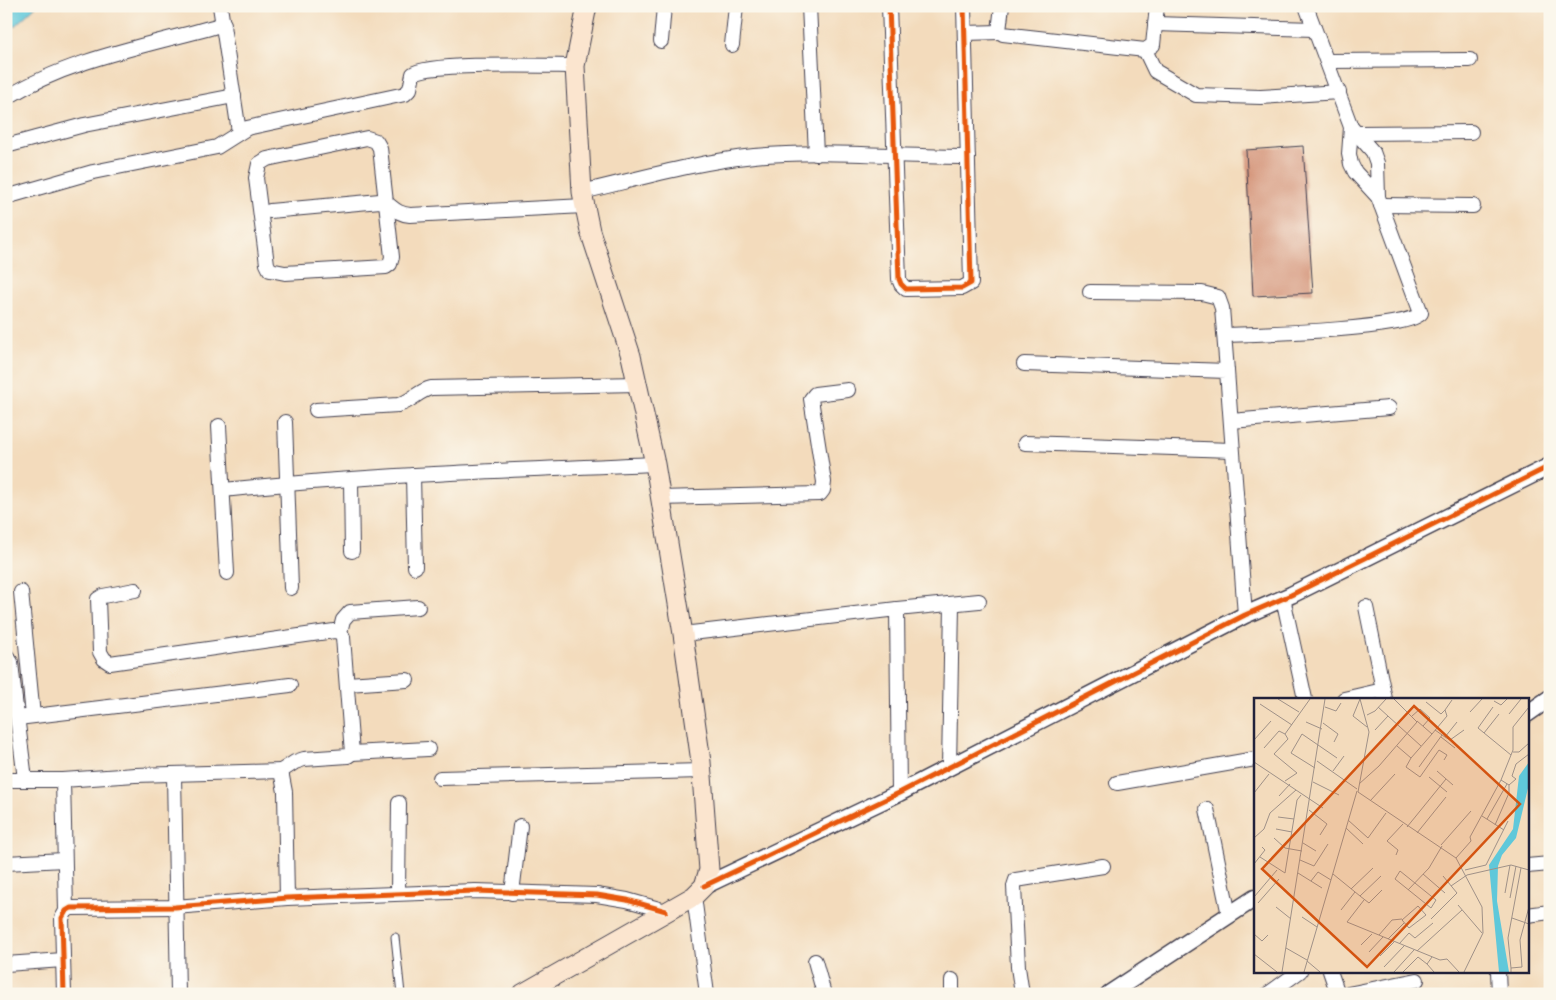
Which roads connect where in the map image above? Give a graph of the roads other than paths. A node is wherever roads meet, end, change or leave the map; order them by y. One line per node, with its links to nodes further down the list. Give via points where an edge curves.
1 (220, 6): 11 (street)
2 (587, 6): 21 (main road)
3 (664, 6): 16 (street)
4 (736, 6): 17 (street)
5 (809, 6): 29 (street)
6 (889, 6): 30 (street)
7 (964, 6): 15 (street)
8 (1002, 6): 14 (street)
9 (1156, 6): 12 (street)
10 (1306, 6): 13 (street)
11 (224, 24): 23 (street); 24 (street, via 40,78)
12 (1156, 24): 13 (street); 18 (street, via 1152,47)
13 (1314, 29): 20 (street)
14 (1000, 32): 15 (street); 18 (street)
15 (965, 33): 31 (street)
16 (661, 41)
17 (732, 45)
18 (1145, 50): 22 (street, via 1155,71 1196,95 1261,97)
19 (1470, 60): 20 (street)
20 (1327, 61): 22 (street)
21 (575, 66): 26 (street, via 420,70 414,74 410,89 405,94); 33 (main road)
22 (1339, 92): 25 (street)
23 (234, 96): 26 (street); 28 (street, via 84,125)
24 (6, 98)
25 (1354, 130): 27 (street); 34 (street, via 1373,152 1377,164); 34 (street, via 1349,154 1351,164)
26 (239, 132): 32 (street, via 217,147 93,172)
27 (1471, 132)
28 (6, 146)
29 (816, 154): 30 (street); 33 (street, via 727,160)
30 (894, 156): 31 (street); 31 (street, via 899,280 906,289 962,288 971,283)
31 (968, 157)
32 (6, 197)
33 (583, 199): 35 (street, via 410,216 397,213); 42 (main road, via 594,245 615,303)
34 (1379, 201): 36 (street); 39 (street, via 1420,308 1418,317 1380,325)
35 (386, 203): 35 (street, via 380,148 372,138 264,160 257,168 256,178 270,270 279,274 386,267 392,257); 37 (street)
36 (1472, 206)
37 (270, 211)
38 (1090, 292): 39 (street, via 1210,294 1221,302)
39 (1224, 335): 41 (street)
40 (1024, 364): 41 (street)
41 (1227, 371): 46 (street)
42 (638, 384): 45 (street, via 431,388 404,404); 51 (main road)
43 (848, 390): 57 (street, via 815,394 811,399 824,482 820,494)
44 (1389, 408): 46 (street)
45 (316, 410)
46 (1230, 421): 50 (street)
47 (285, 422): 55 (street)
48 (219, 426): 56 (street)
49 (1025, 443): 50 (street)
50 (1232, 450): 70 (street)
51 (655, 464): 53 (street); 57 (main road)
52 (1550, 466): 64 (street)
53 (413, 475): 54 (street); 59 (street)
54 (351, 480): 55 (street); 58 (street)
55 (288, 483): 56 (street); 61 (street)
56 (223, 490): 60 (street)
57 (659, 498): 72 (main road)
58 (352, 551)
59 (415, 567)
60 (227, 573)
61 (291, 588)
62 (136, 590): 71 (street, via 98,599 100,652 110,663)
63 (21, 592): 83 (street)
64 (1283, 598): 70 (street); 78 (street)
65 (979, 601): 66 (street)
66 (952, 605): 69 (street); 88 (street)
67 (1366, 607): 77 (street)
68 (418, 608): 71 (street, via 350,612 343,620)
69 (897, 609): 72 (street); 97 (street)
70 (1245, 615): 88 (street)
71 (340, 632): 75 (street)
72 (683, 634): 90 (main road)
73 (6, 656): 81 (street, via 11,662)
74 (407, 680): 75 (street)
75 (347, 684): 86 (street)
76 (290, 686): 83 (street)
77 (1384, 694): 79 (street)
78 (1306, 698)
79 (1352, 698)
80 (1550, 698): 82 (street)
81 (11, 700): 84 (street)
82 (1528, 713)
83 (33, 716): 84 (street)
84 (18, 718): 93 (street)
85 (428, 749): 86 (street)
86 (352, 753): 89 (street, via 299,760)
87 (1254, 759): 96 (street)
88 (949, 767): 97 (street)
89 (281, 771): 91 (street); 109 (street, via 285,792)
90 (701, 771): 92 (street); 106 (main road, via 709,870)
91 (174, 775): 95 (street, via 135,774); 111 (street)
92 (440, 778)
93 (25, 779): 94 (street); 95 (street)
94 (6, 780)
95 (63, 780): 101 (street)
96 (1117, 783)
97 (899, 793): 106 (street)
98 (398, 803): 107 (street)
99 (1207, 809): 115 (street)
100 (520, 826): 108 (street)
101 (64, 860): 102 (street); 112 (street)
102 (6, 863)
103 (1550, 864): 105 (street)
104 (1103, 866): 133 (street, via 1016,880 1014,895)
105 (1528, 866)
106 (699, 891): 113 (main road); 130 (street)
107 (398, 893): 108 (street); 109 (street)
108 (512, 893): 113 (street, via 616,897)
109 (287, 898): 111 (street)
110 (1254, 899): 115 (street)
111 (175, 907): 112 (street, via 72,908); 127 (street)
112 (66, 911): 118 (street, via 62,918)
113 (666, 911): 129 (main road)
114 (1550, 912): 116 (street)
115 (1230, 915): 134 (street)
116 (1528, 915)
117 (395, 937): 128 (lane)
118 (63, 960): 120 (street); 126 (street)
119 (816, 962): 131 (street)
120 (6, 964)
121 (1299, 972): 135 (street)
122 (1330, 972): 136 (street)
123 (1498, 972): 138 (street)
124 (952, 980): 132 (street)
125 (1417, 980): 137 (street)
126 (64, 994)
127 (178, 994)
128 (401, 994)
129 (522, 994)
130 (707, 994)
131 (824, 994)
132 (952, 994)
133 (1022, 994)
134 (1109, 994)
135 (1268, 994)
136 (1338, 994)
137 (1348, 994)
138 (1499, 994)

